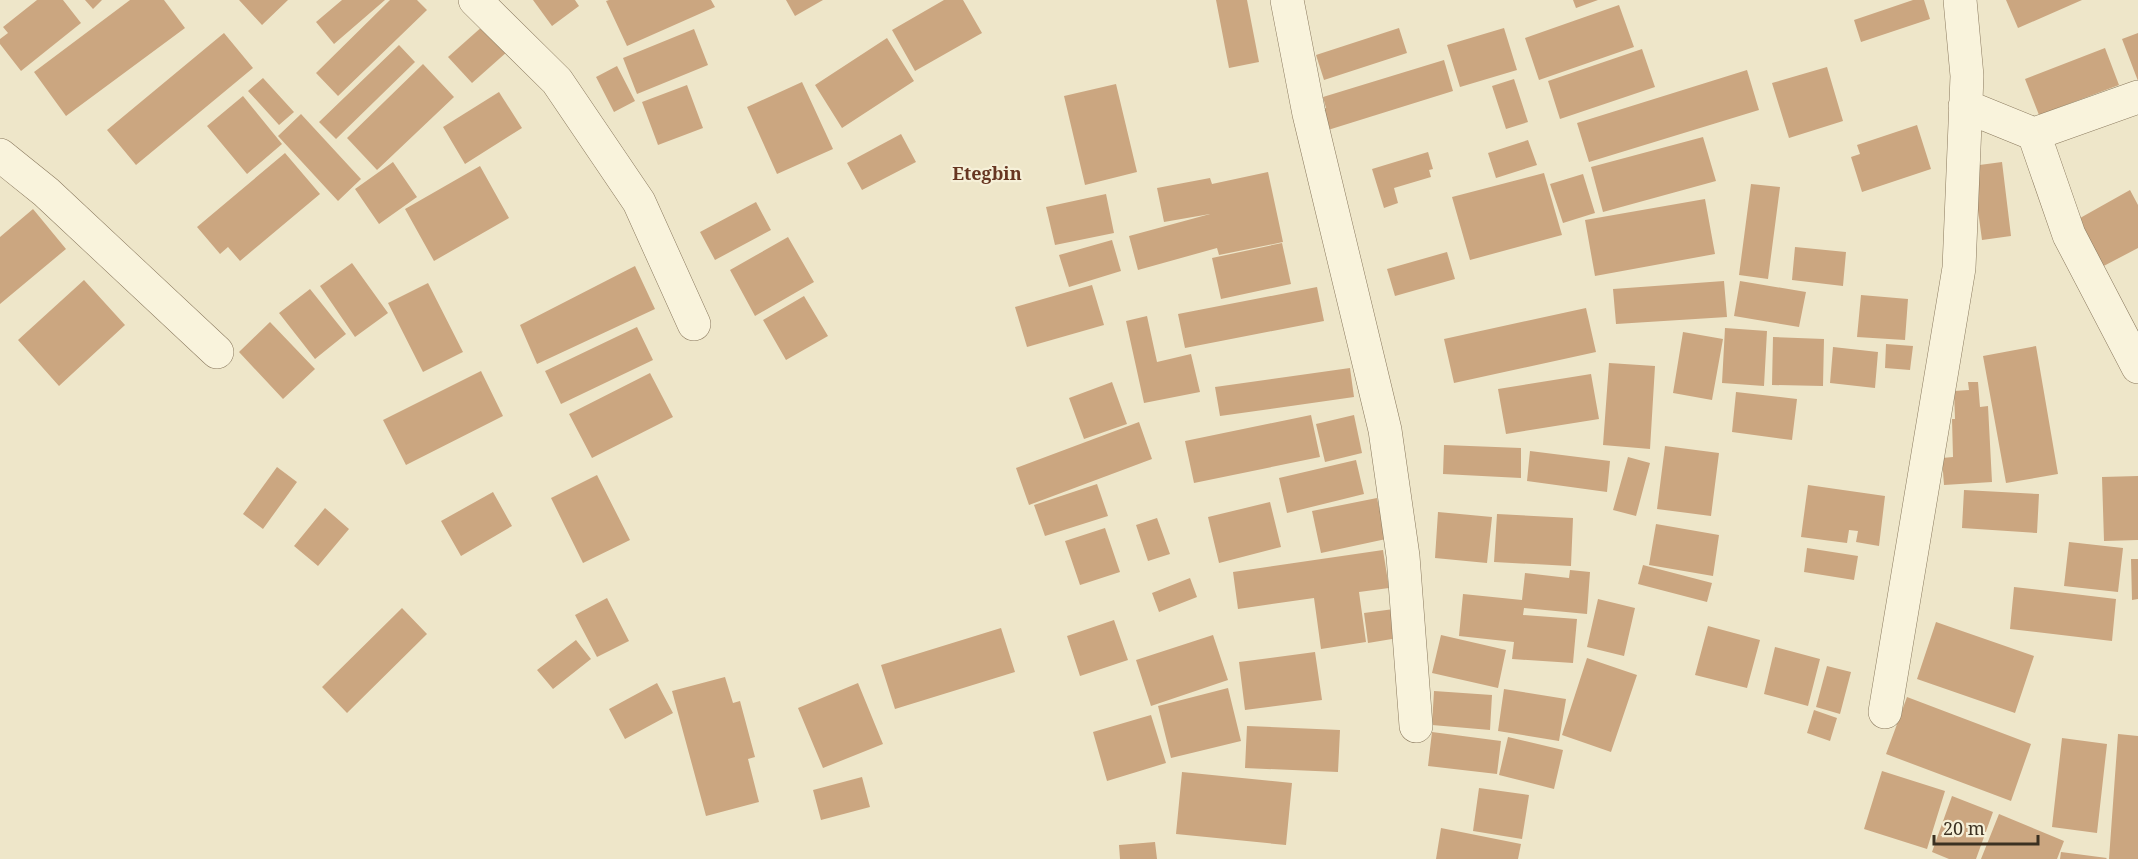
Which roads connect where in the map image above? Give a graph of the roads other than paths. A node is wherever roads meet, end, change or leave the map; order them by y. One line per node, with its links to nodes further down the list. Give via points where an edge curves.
1 (475, 0): 8 (street, via 556,81 639,202)
2 (1287, 0): 12 (street, via 1309,114 1385,430 1403,556)
3 (1960, 0): 5 (street, via 1967,76)
4 (2138, 97): 6 (street)
5 (1965, 106): 6 (street); 11 (street, via 1959,268)
6 (2034, 134): 10 (street, via 2069,235)
7 (0, 155): 9 (street, via 46,192)
8 (694, 324)
9 (217, 352)
10 (2138, 367)
11 (1885, 712)
12 (1416, 726)

